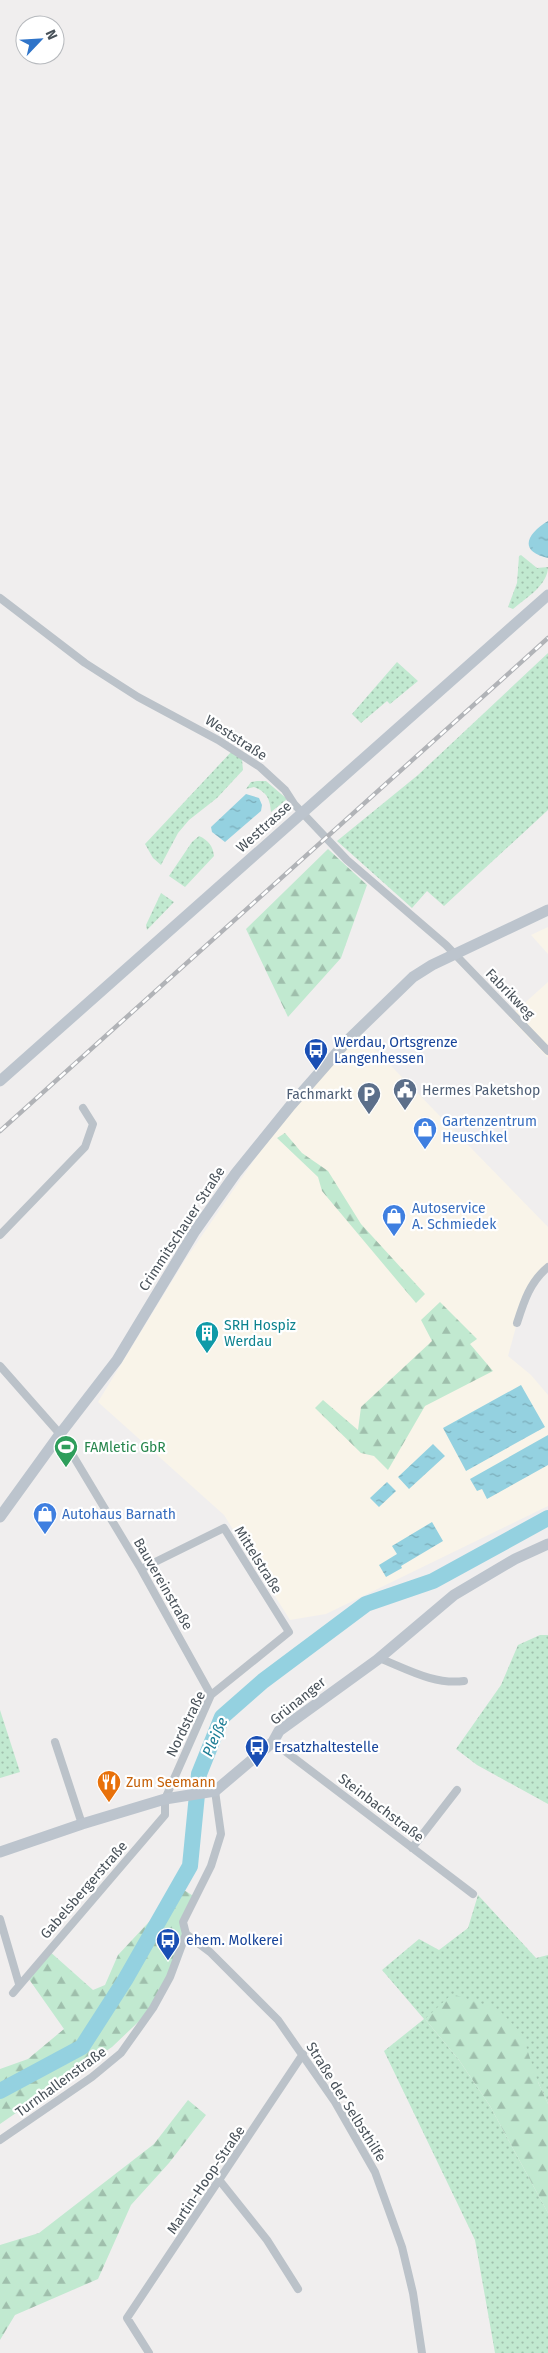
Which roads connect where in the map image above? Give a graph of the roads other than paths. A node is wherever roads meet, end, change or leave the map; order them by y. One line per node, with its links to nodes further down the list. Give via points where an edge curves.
1 (548, 595): 6 (street, Westtrasse)
2 (0, 598): 4 (street, Weststraße, via 92,668 260,767 285,790 294,804 347,860)
3 (548, 910): 4 (street, Crimmitschauer Straße)
4 (454, 953): 5 (street, Fabrikweg); 12 (street, Crimmitschauer Straße, via 413,976 348,1040 291,1105 236,1173 195,1231 117,1360)
5 (548, 1051)
6 (0, 1081)
7 (83, 1108): 8 (street, via 93,1124 85,1147)
8 (0, 1235)
9 (548, 1267): 10 (street, via 528,1291)
10 (517, 1323)
11 (0, 1366): 12 (street, Bauvereinstraße)
12 (60, 1434): 13 (street, Crimmitschauer Straße); 15 (street, Bauvereinstraße)
13 (0, 1517)
14 (548, 1544): 17 (street, Grünanger, via 515,1559 454,1595)
15 (141, 1570): 16 (street, Mittelstraße, via 224,1528); 19 (street, Bauvereinstraße)
16 (289, 1632): 19 (street, Nordstraße)
17 (379, 1658): 18 (street, via 430,1679 447,1683); 21 (street, Grünanger, via 279,1731)
18 (464, 1681)
19 (211, 1695): 24 (street, Nordstraße)
20 (56, 1742): 25 (street)
21 (274, 1742): 23 (street, Grünanger); 26 (street, Steinbachstraße)
22 (457, 1790): 26 (street)
23 (210, 1792): 24 (street); 30 (street, Turnhallenstraße, via 221,1834 211,1866 183,1922)
24 (164, 1800): 25 (street); 31 (street, Gabelsbergerstraße, via 165,1815)
25 (82, 1824): 27 (street)
26 (412, 1848): 28 (street, Steinbachstraße)
27 (0, 1852)
28 (473, 1894)
29 (0, 1918): 31 (street)
30 (186, 1934): 33 (street, Straße der Selbsthilfe, via 210,1952 278,2020); 34 (street, Turnhallenstraße, via 170,1977 153,2008 121,2053 92,2077)
31 (19, 1984): 32 (street, Gabelsbergerstraße)
32 (13, 1993)
33 (303, 2054): 35 (street, Martin-Hoop-Straße); 38 (street, Straße der Selbsthilfe, via 375,2172 402,2247)
34 (0, 2140)
35 (220, 2181): 36 (street, via 267,2240); 37 (street, Martin-Hoop-Straße, via 127,2318)
36 (298, 2289)
37 (149, 2353)
38 (422, 2353)

